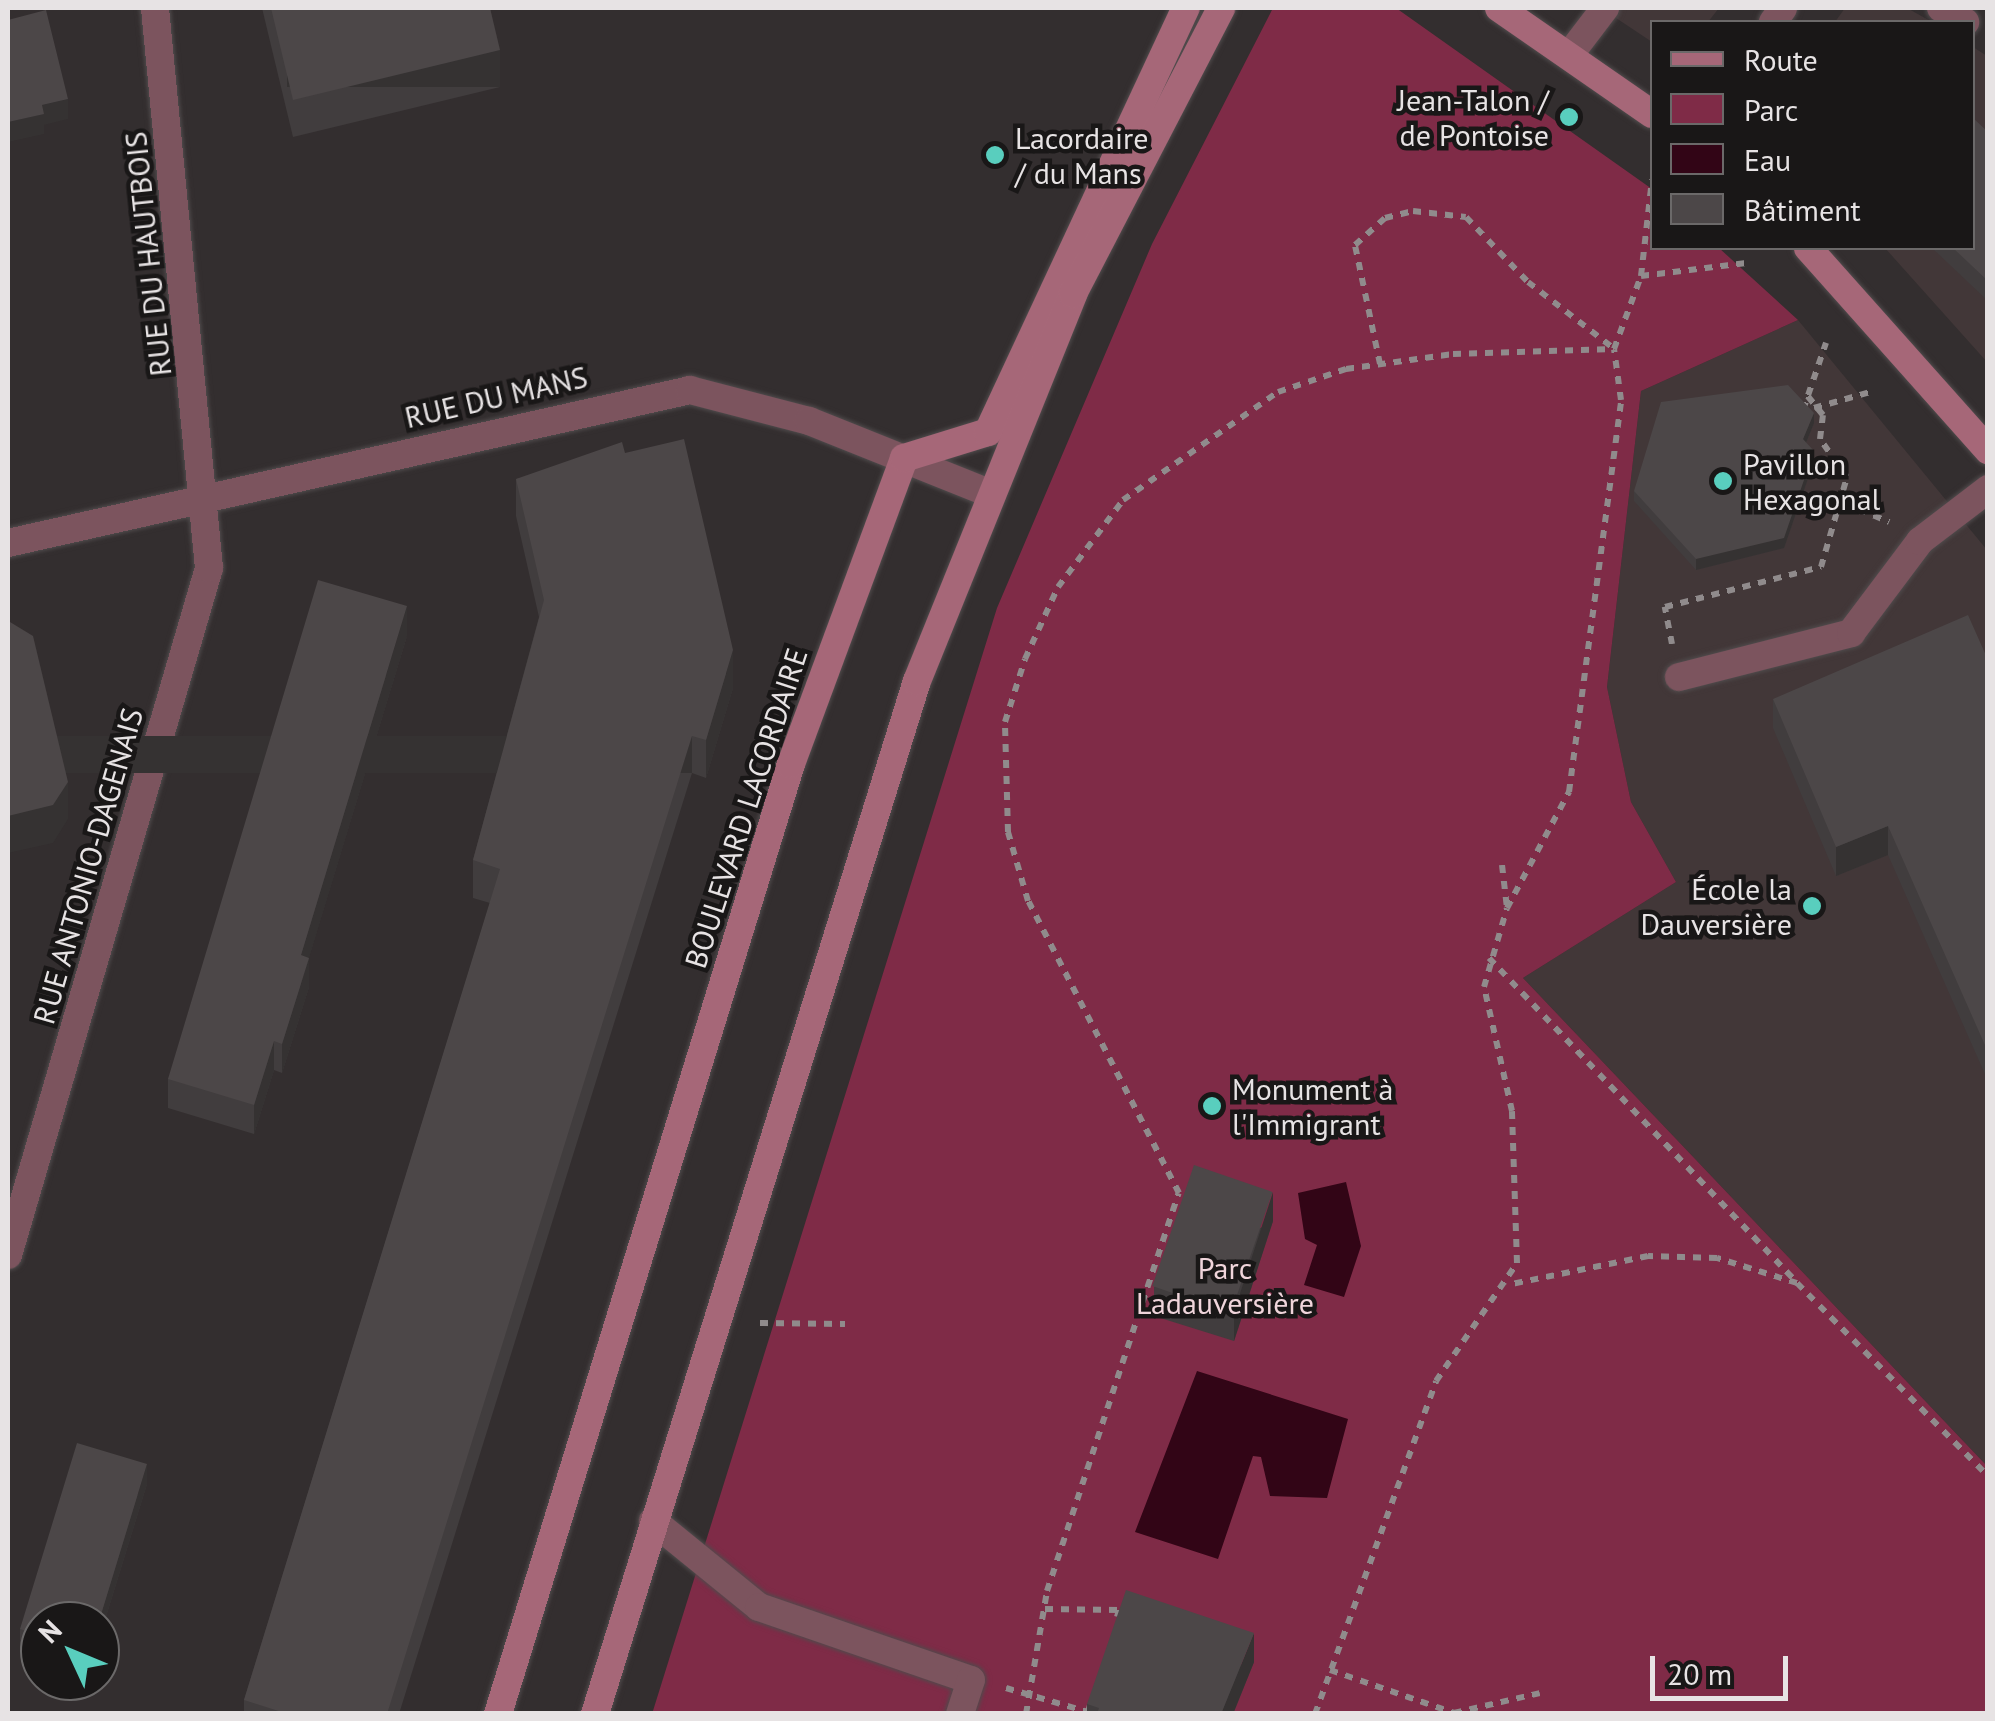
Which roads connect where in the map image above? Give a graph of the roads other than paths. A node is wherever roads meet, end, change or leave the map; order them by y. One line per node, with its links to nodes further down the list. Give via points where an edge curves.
1 (154, 8): 12 (street, RUE DU HAUTBOIS)
2 (1186, 8): 10 (main road, via 988,432)
3 (1221, 8): 13 (main road, via 1082,277)
4 (1499, 8): 6 (main road)
5 (1605, 8): 6 (street)
6 (1570, 54): 7 (main road)
7 (1650, 113)
8 (1810, 250): 9 (main road)
9 (1988, 450)
10 (904, 458): 12 (street, RUE DU MANS, via 690,390); 13 (street, RUE DU MANS); 18 (main road, BOULEVARD LACORDAIRE, via 791,764)
11 (1988, 489): 15 (street, via 1915,547 1851,633)
12 (206, 493): 14 (street, RUE DU MANS); 16 (street, RUE ANTONIO-DAGENAIS, via 209,568)
13 (990, 493): 17 (main road, via 864,838)
14 (8, 543)
15 (1676, 664)
16 (8, 1255)
17 (653, 1522): 19 (main road); 20 (street, via 759,1607 971,1680)
18 (498, 1714)
19 (595, 1714)
20 (960, 1714)

